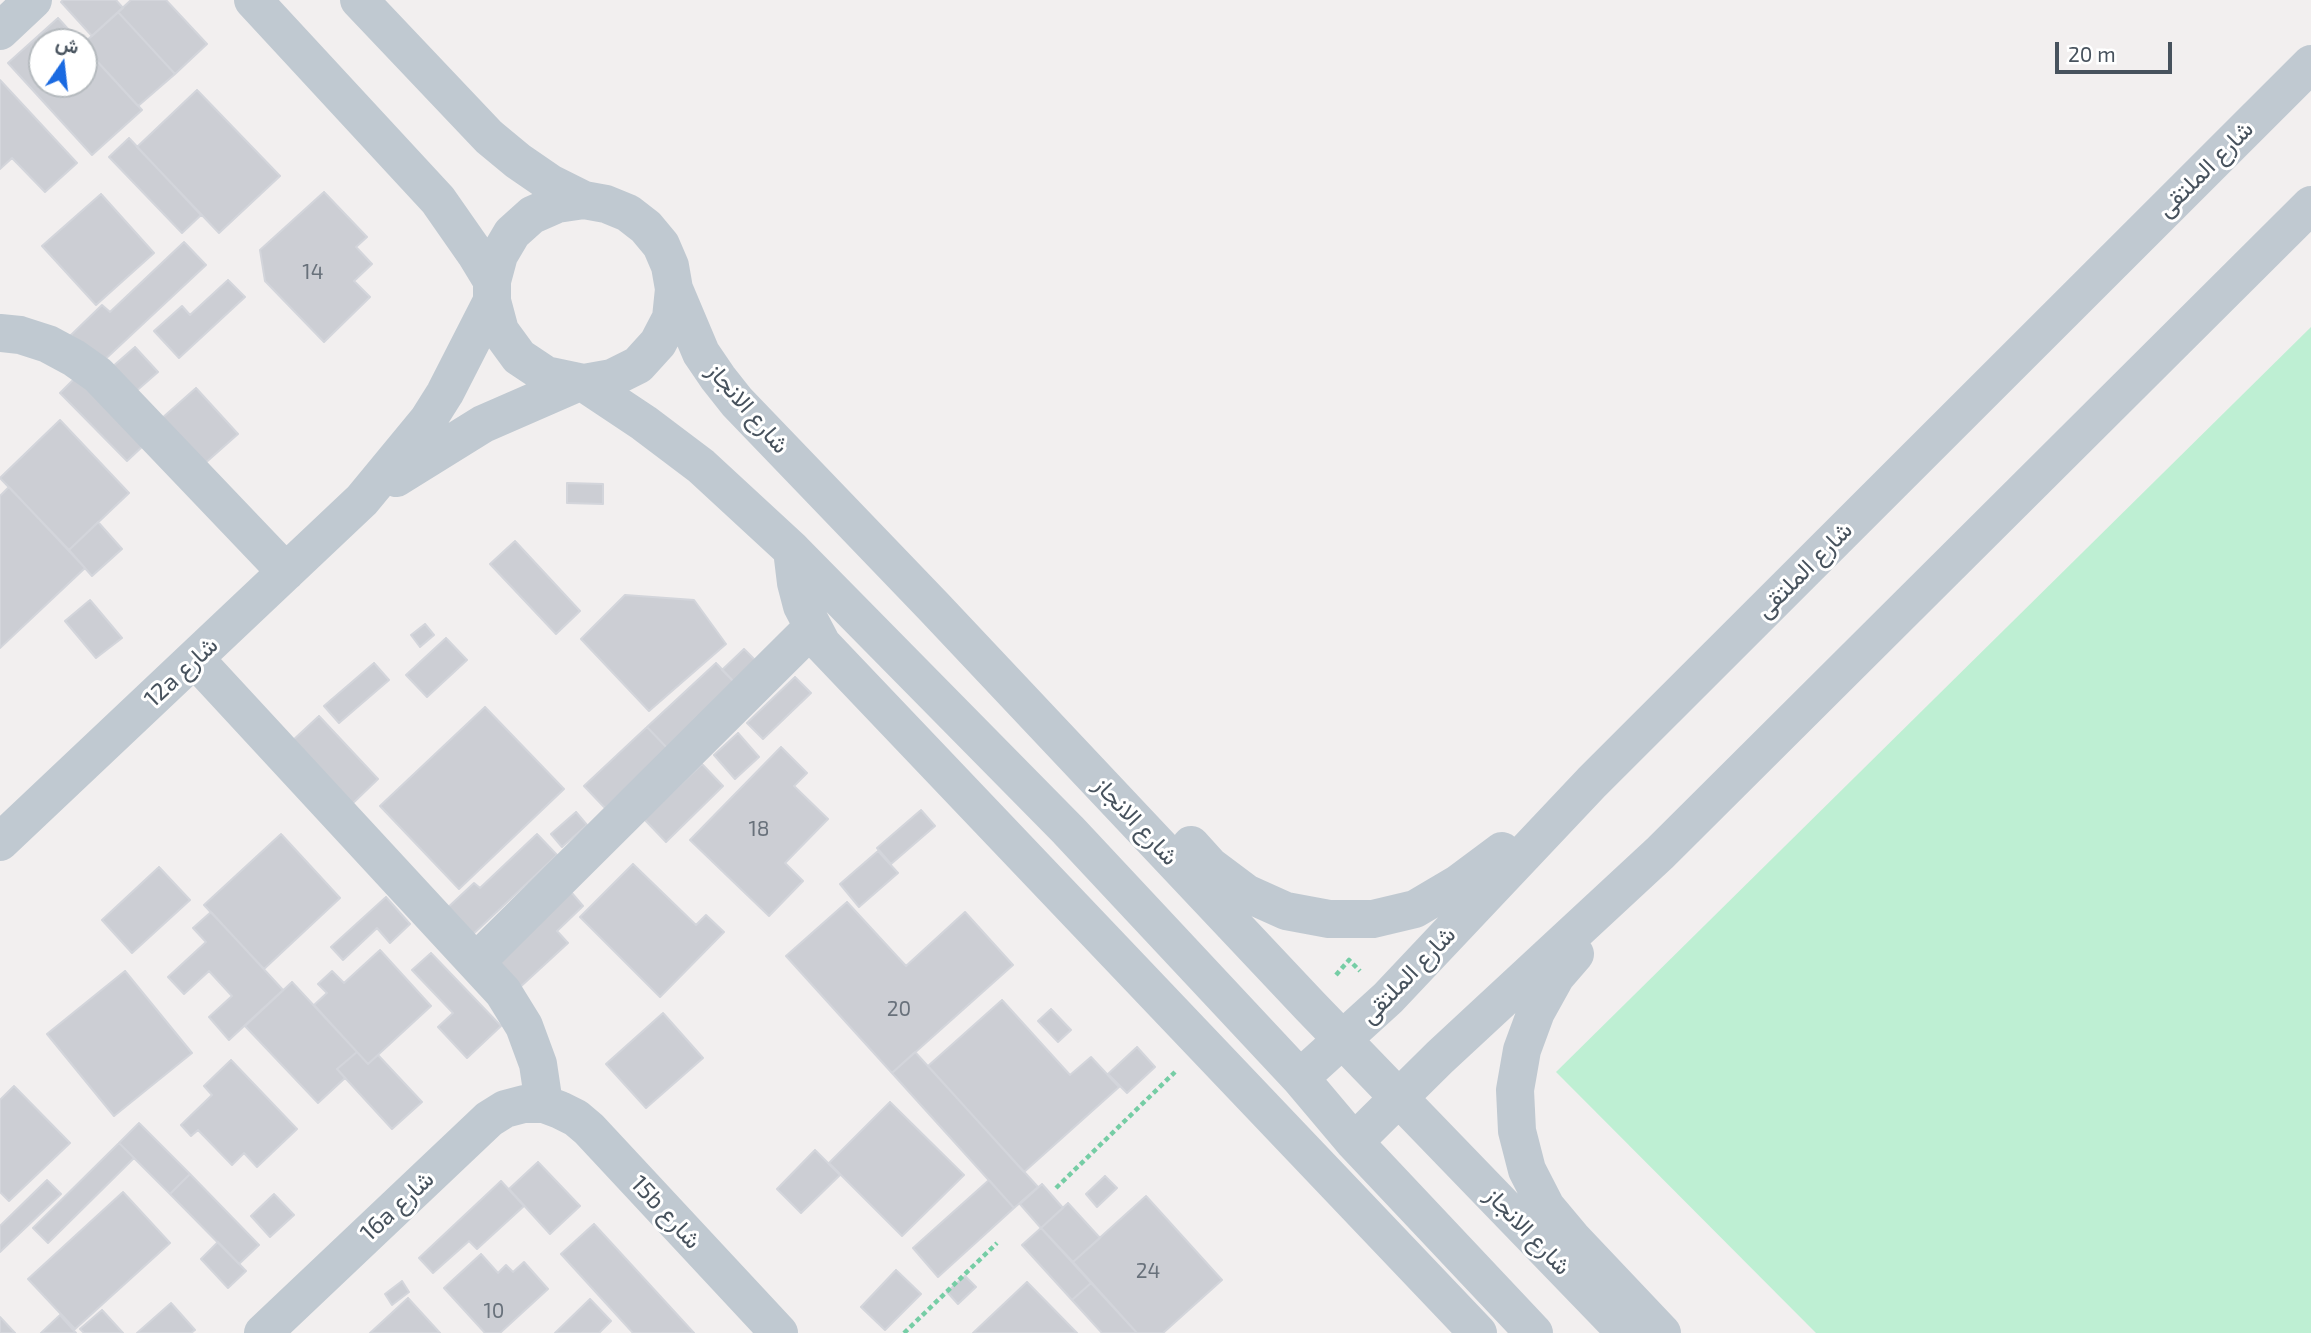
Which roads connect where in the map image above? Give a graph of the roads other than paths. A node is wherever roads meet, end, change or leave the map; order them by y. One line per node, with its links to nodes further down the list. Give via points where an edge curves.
1 (33, 0): 5 (street)
2 (253, 0): 10 (street, via 438,200 475,253)
3 (359, 0): 4 (street)
4 (389, 16): 7 (street, via 489,137 550,183)
5 (0, 31)
6 (2311, 64): 19 (street, شارع الملتقى)
7 (584, 200): 9 (street, via 628,213 646,227 661,245); 10 (street, via 557,204 532,215 512,233 499,256)
8 (2311, 205): 21 (street)
9 (674, 289): 12 (street, via 671,318 658,343 638,365 612,378); 16 (street, شارع الانجاز, via 701,353 737,402)
10 (492, 291): 12 (street, via 500,331 519,358 546,375); 13 (street, 12a شارع, via 445,393)
11 (0, 333): 15 (street, via 48,344 98,375)
12 (581, 383): 13 (street, 12a شارع, via 465,434); 14 (street, via 701,466)
13 (362, 500): 15 (street, 12a شارع)
14 (792, 550): 17 (street, via 796,583); 24 (street, via 1068,830)
15 (286, 572): 18 (street, 12a شارع)
16 (934, 607): 19 (street, via 987,637 1032,674 1210,866 1246,893 1286,911 1329,919 1373,919 1415,909 1460,883); 23 (street, شارع الانجاز)
17 (812, 628): 22 (street); 30 (street, via 831,654)
18 (195, 659): 20 (street, 12a شارع); 22 (street)
19 (1592, 782): 23 (street, شارع الملتقى)
20 (0, 842)
21 (1660, 853): 25 (street); 33 (street, via 1556,976 1522,1050 1516,1090 1517,1131 1527,1170 1546,1207)
22 (476, 961): 26 (street, via 524,1026 538,1064)
23 (1343, 1040): 24 (street, شارع الملتقى); 25 (street, شارع الانجاز)
24 (1300, 1078): 27 (street)
25 (1398, 1097): 27 (street); 32 (street, شارع الانجاز)
26 (544, 1104): 28 (street, 16a شارع, via 505,1109 489,1119); 29 (street, 15b شارع, via 589,1129)
27 (1354, 1142): 31 (street)
28 (263, 1333)
29 (779, 1333)
30 (1478, 1333)
31 (1534, 1333)
32 (1626, 1333)
33 (1662, 1333)

